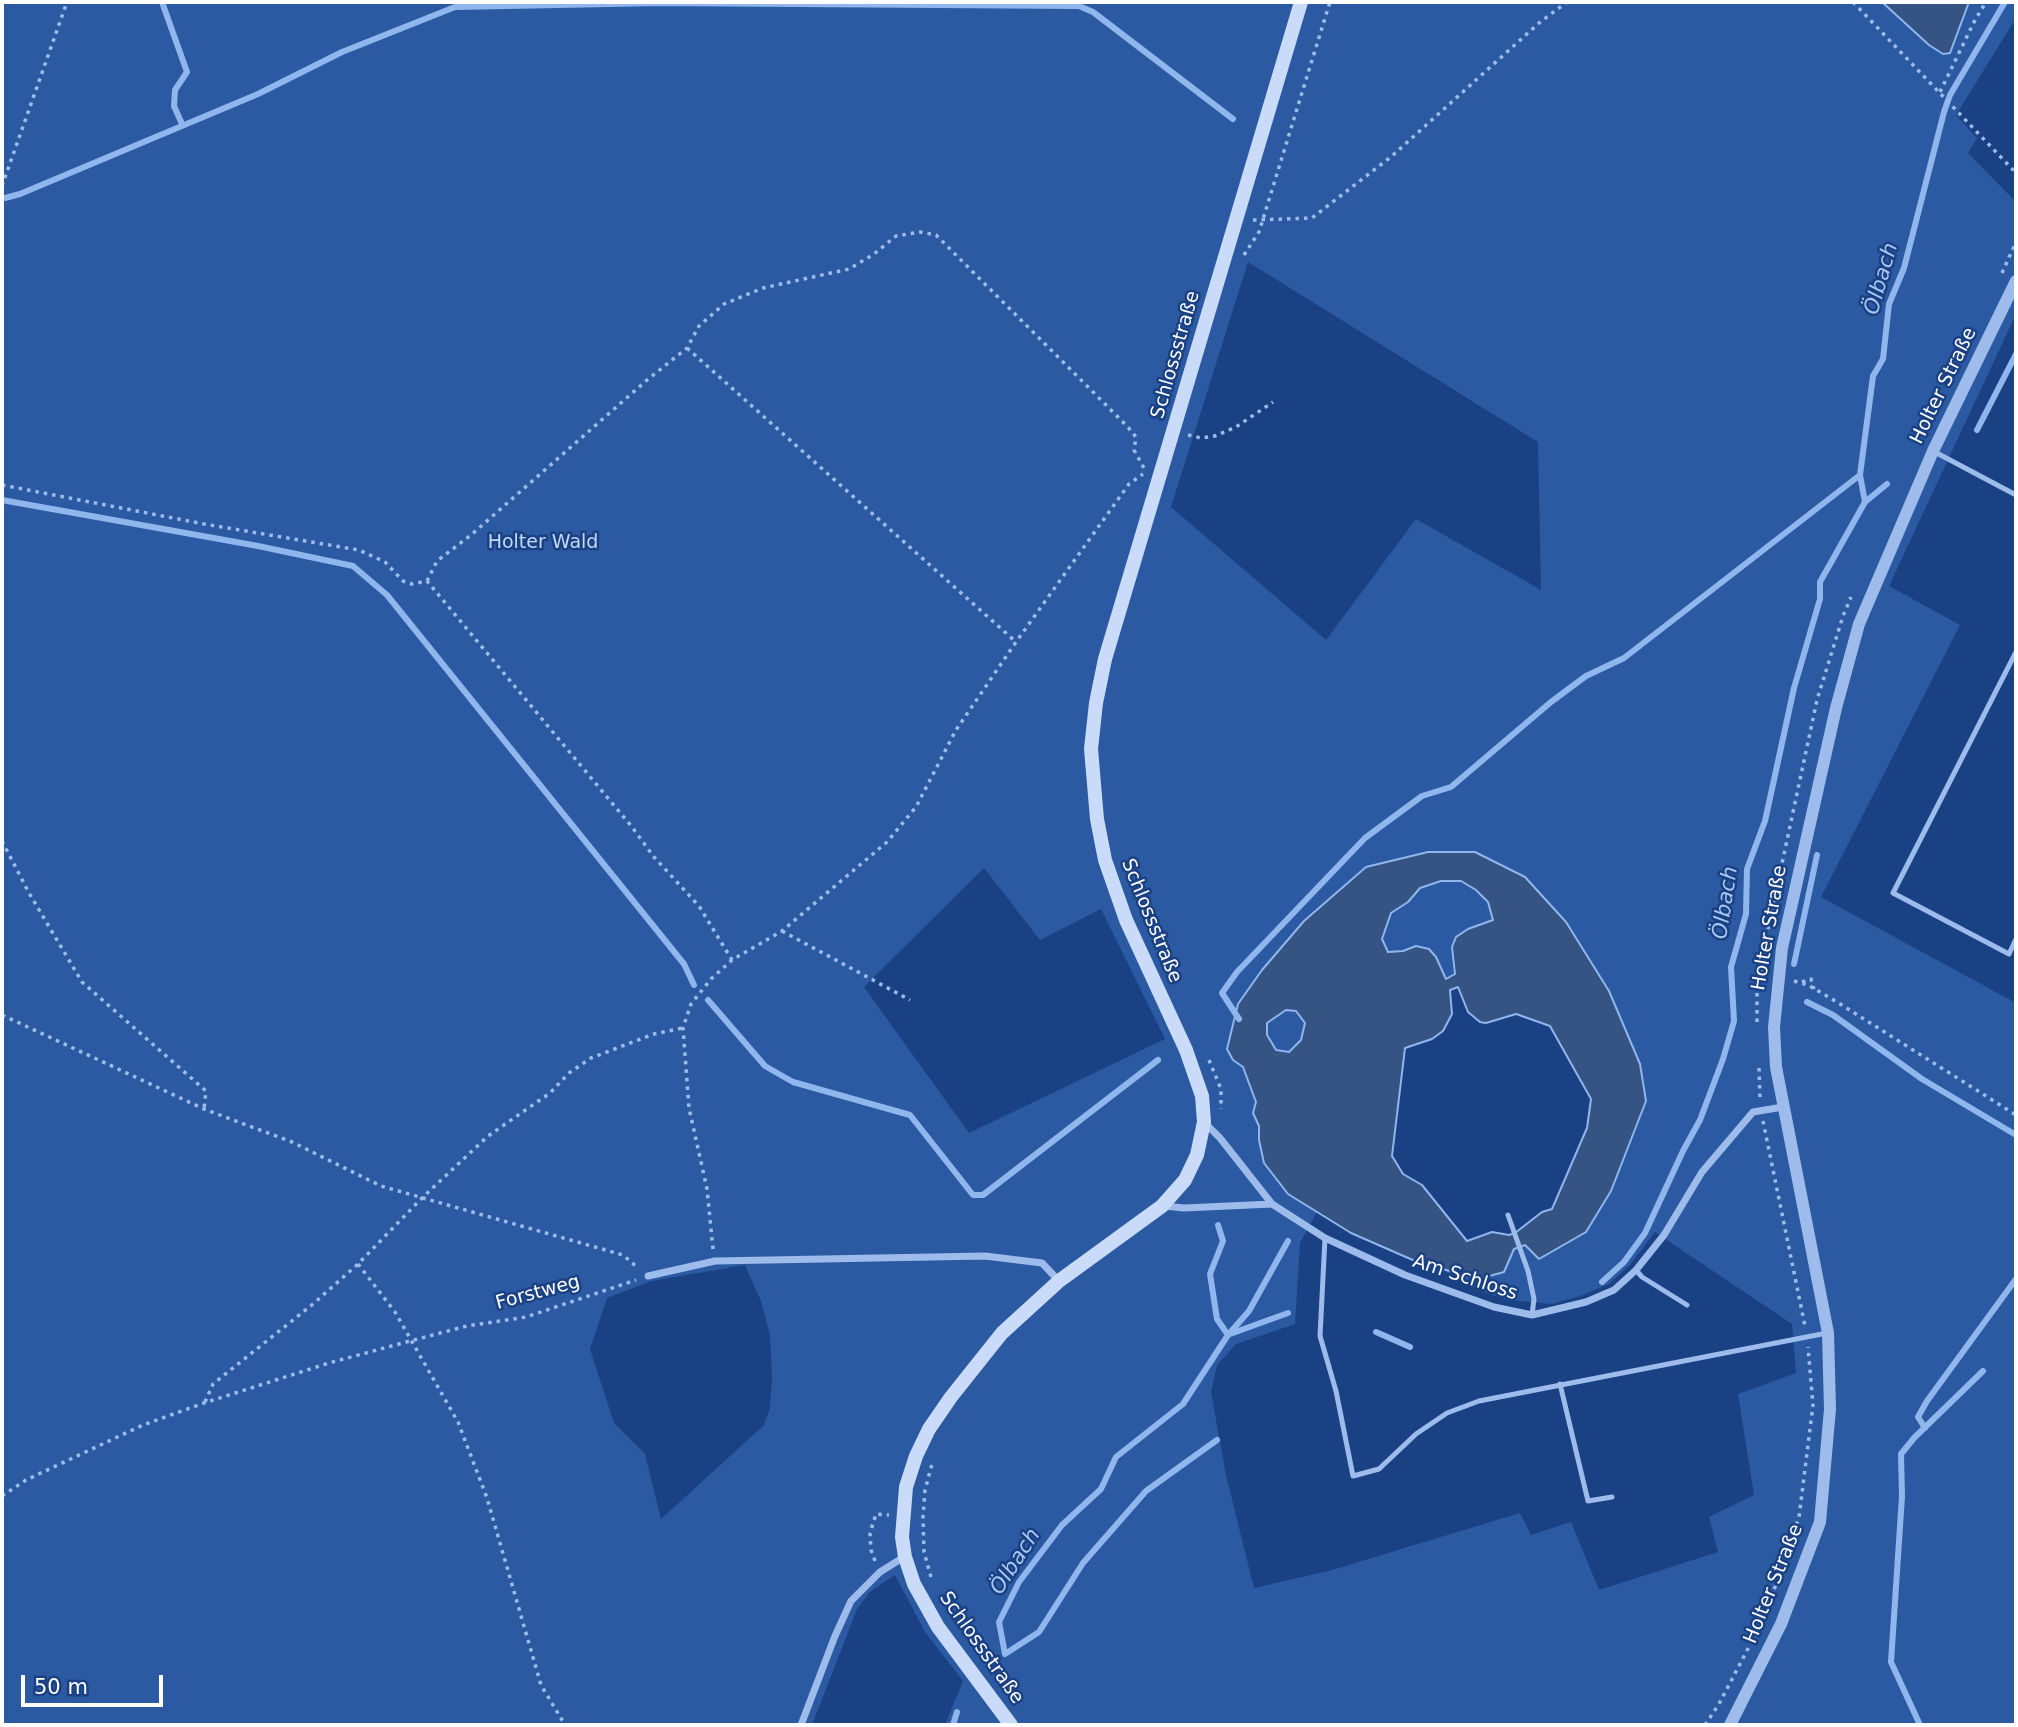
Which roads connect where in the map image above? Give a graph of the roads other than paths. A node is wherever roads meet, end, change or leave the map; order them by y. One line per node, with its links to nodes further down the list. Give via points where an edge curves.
1 (1301, 2): 8 (main road, Schlossstraße, via 1105,659 1091,749 1105,860 1126,920 1186,1050 1202,1096)
2 (2016, 281): 3 (street, Holter Straße)
3 (1933, 451): 4 (lane); 7 (street, Holter Straße, via 1860,624 1836,708 1778,976 1774,1027)
4 (2016, 495)
5 (2016, 652): 6 (lane, via 1893,893 2009,954)
6 (2016, 939)
7 (1783, 1107): 13 (street, Am Schloss, via 1753,1112 1702,1171 1664,1235); 18 (street, Holter Straße)
8 (1204, 1122): 9 (street, Am Schloss); 10 (main road, Schlossstraße, via 1197,1155 1185,1180)
9 (1272, 1204): 10 (street); 12 (street, Am Schloss)
10 (1162, 1206): 15 (main road, Schlossstraße)
11 (1508, 1215): 17 (lane, via 1534,1299)
12 (1325, 1238): 17 (street, Am Schloss, via 1405,1276 1494,1307); 19 (lane, via 1320,1336 1353,1476 1379,1469 1447,1413 1479,1401)
13 (1636, 1270): 16 (lane); 17 (street, Am Schloss, via 1614,1290)
14 (648, 1276): 15 (street, via 715,1261 985,1256 1042,1263)
15 (1059, 1281): 21 (main road, Schlossstraße, via 1002,1333 929,1429 906,1487 902,1516)
16 (1687, 1304)
17 (1532, 1315)
18 (1828, 1333): 19 (lane); 24 (street, Holter Straße, via 1830,1409 1820,1522 1781,1624)
19 (1560, 1384): 20 (lane, via 1588,1501)
20 (1612, 1497)
21 (905, 1557): 22 (street, via 880,1572 851,1601); 23 (main road, Schlossstraße, via 938,1627)
22 (801, 1725)
23 (1011, 1725)
24 (1730, 1725)

